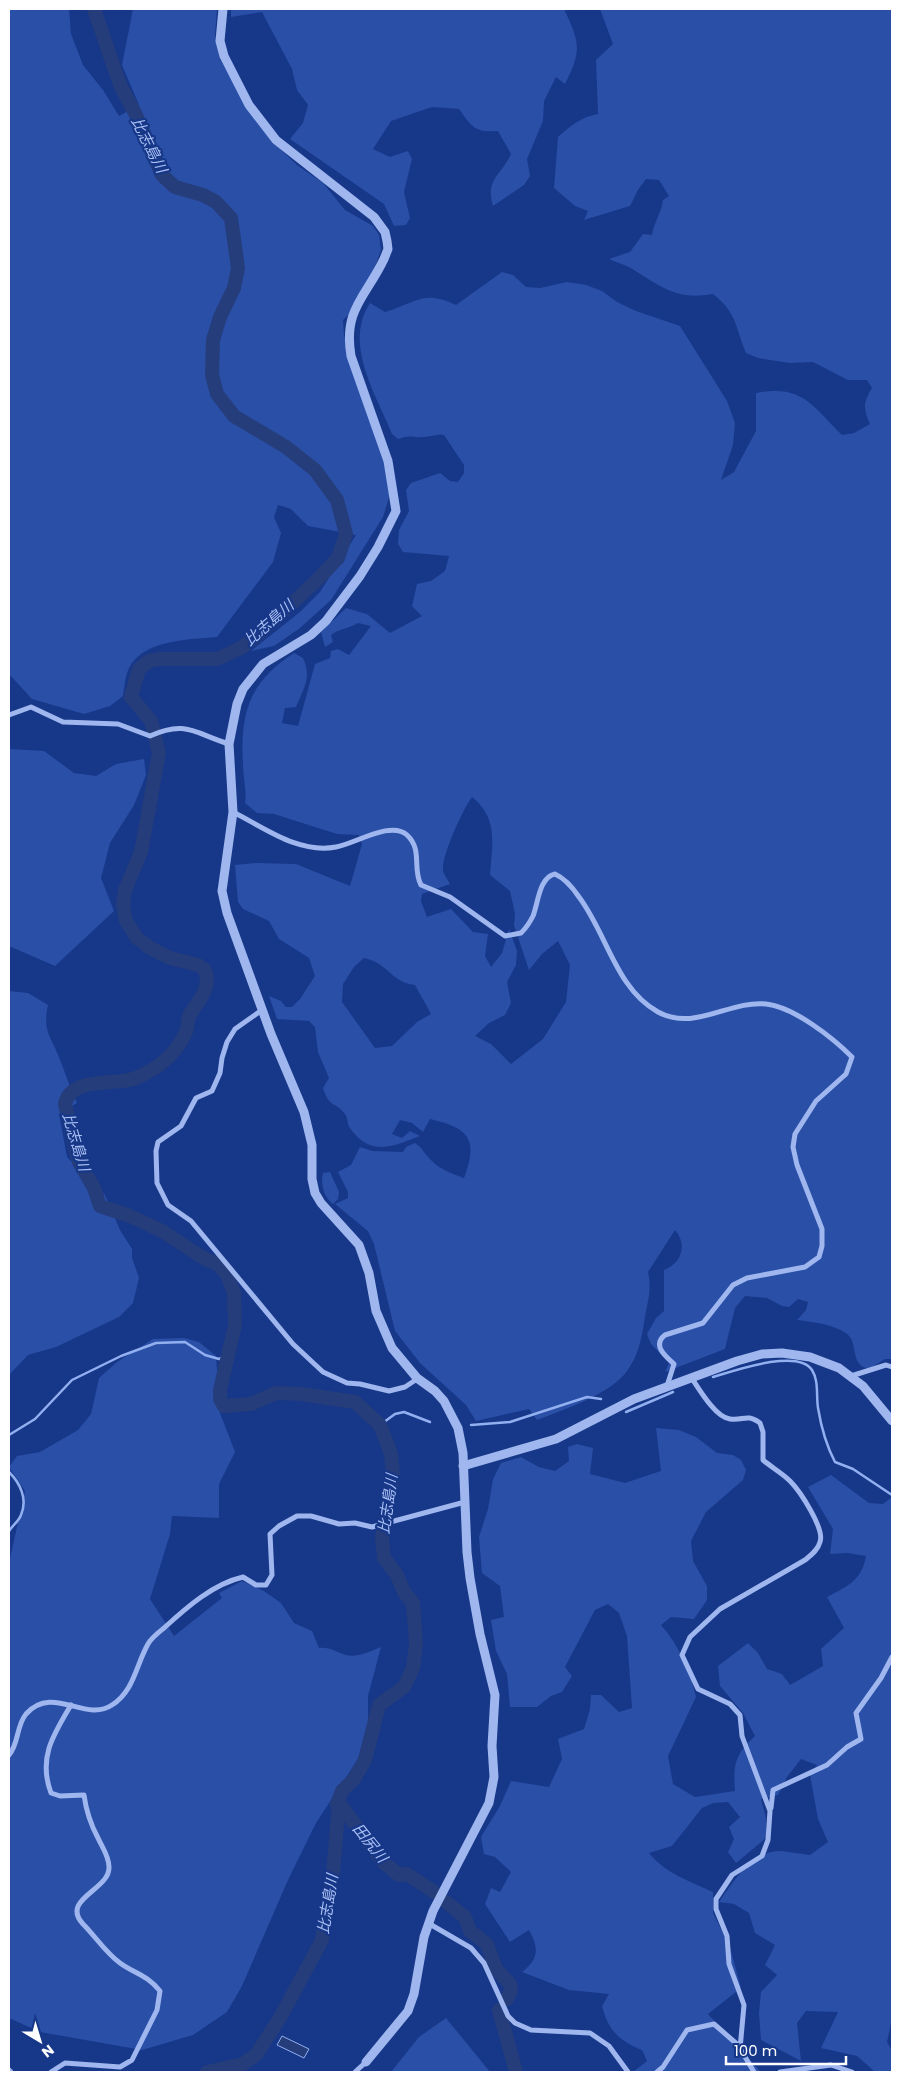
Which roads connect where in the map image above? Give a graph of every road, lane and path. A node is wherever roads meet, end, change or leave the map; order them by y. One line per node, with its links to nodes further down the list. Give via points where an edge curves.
1 (223, 9): 3 (street, via 220,41 224,56 262,125 291,153 374,216 385,232 388,249 352,315 348,339 388,461 396,510 360,576 326,621 311,635 264,664 243,688)
2 (9, 715): 3 (street, via 31,707 64,722 118,724 150,736 167,728 182,727)
3 (229, 744): 4 (street)
4 (233, 812): 5 (street, via 222,891 227,913); 10 (street, via 291,842 314,848 343,845 387,830 404,832 417,850 421,885 450,897 505,936 522,934 533,916 544,884 555,874 571,886 584,904 634,992 659,1013 682,1019 699,1018 752,1004 772,1005 801,1018 852,1057 846,1074 816,1101 795,1134 793,1147 797,1165 822,1229 819,1257 805,1267 747,1278 732,1285 703,1323 660,1339 661,1352 674,1364)
5 (264, 1010): 9 (street, via 304,1112 312,1145 315,1192 359,1245 384,1330 402,1363); 9 (street, via 236,1028 227,1042 212,1091 196,1098 181,1126 158,1142 157,1183 161,1193 168,1205 191,1221 293,1344 323,1372 346,1383 390,1391)
6 (892, 1367): 7 (street, via 886,1365)
7 (851, 1376): 8 (street, via 810,1356 782,1353 749,1357); 11 (street)
8 (691, 1377): 10 (street); 17 (street, via 720,1416 729,1420 746,1417 760,1423 763,1460 800,1491 821,1532 821,1541 805,1560 720,1609 690,1637 682,1655 698,1689 730,1704 740,1715 742,1736)
9 (417, 1379): 12 (street, via 435,1391 455,1418)
10 (667, 1386): 12 (street, via 556,1438)
11 (892, 1422)
12 (463, 1466): 13 (street)
13 (465, 1502): 15 (street, via 372,1527 339,1524 311,1516 291,1518 270,1534 272,1575 266,1585 256,1585 243,1577 196,1600 148,1642 132,1682 113,1704 94,1709); 18 (street, via 474,1605 495,1695 493,1784 483,1817)
14 (892, 1657): 17 (street, via 856,1714 861,1740 847,1747 827,1765 773,1790)
15 (71, 1705): 16 (street, via 50,1701 35,1706 19,1724); 21 (street, via 53,1735 46,1775 51,1793 84,1795 109,1866 108,1876 101,1886 84,1897 76,1912 80,1921 119,1963 151,1979 160,1991 158,2010 132,2060 120,2067 65,2063)
16 (9, 1756)
17 (770, 1811): 19 (street, via 768,1840 762,1856 732,1875 716,1899 716,1909 727,1936 729,1964 744,2005)
18 (428, 1923): 20 (street, via 408,2011); 23 (street, via 471,1948 484,1963 508,2016 515,2023 531,2030 590,2034 609,2046)
19 (740, 2049): 24 (street, via 720,2028 707,2024 687,2030); 25 (street)
20 (366, 2062): 22 (street)
21 (51, 2072)
22 (355, 2072)
23 (628, 2072)
24 (657, 2072)
25 (754, 2072)
26 (780, 2072): 27 (street, via 831,2065)
27 (852, 2072)

